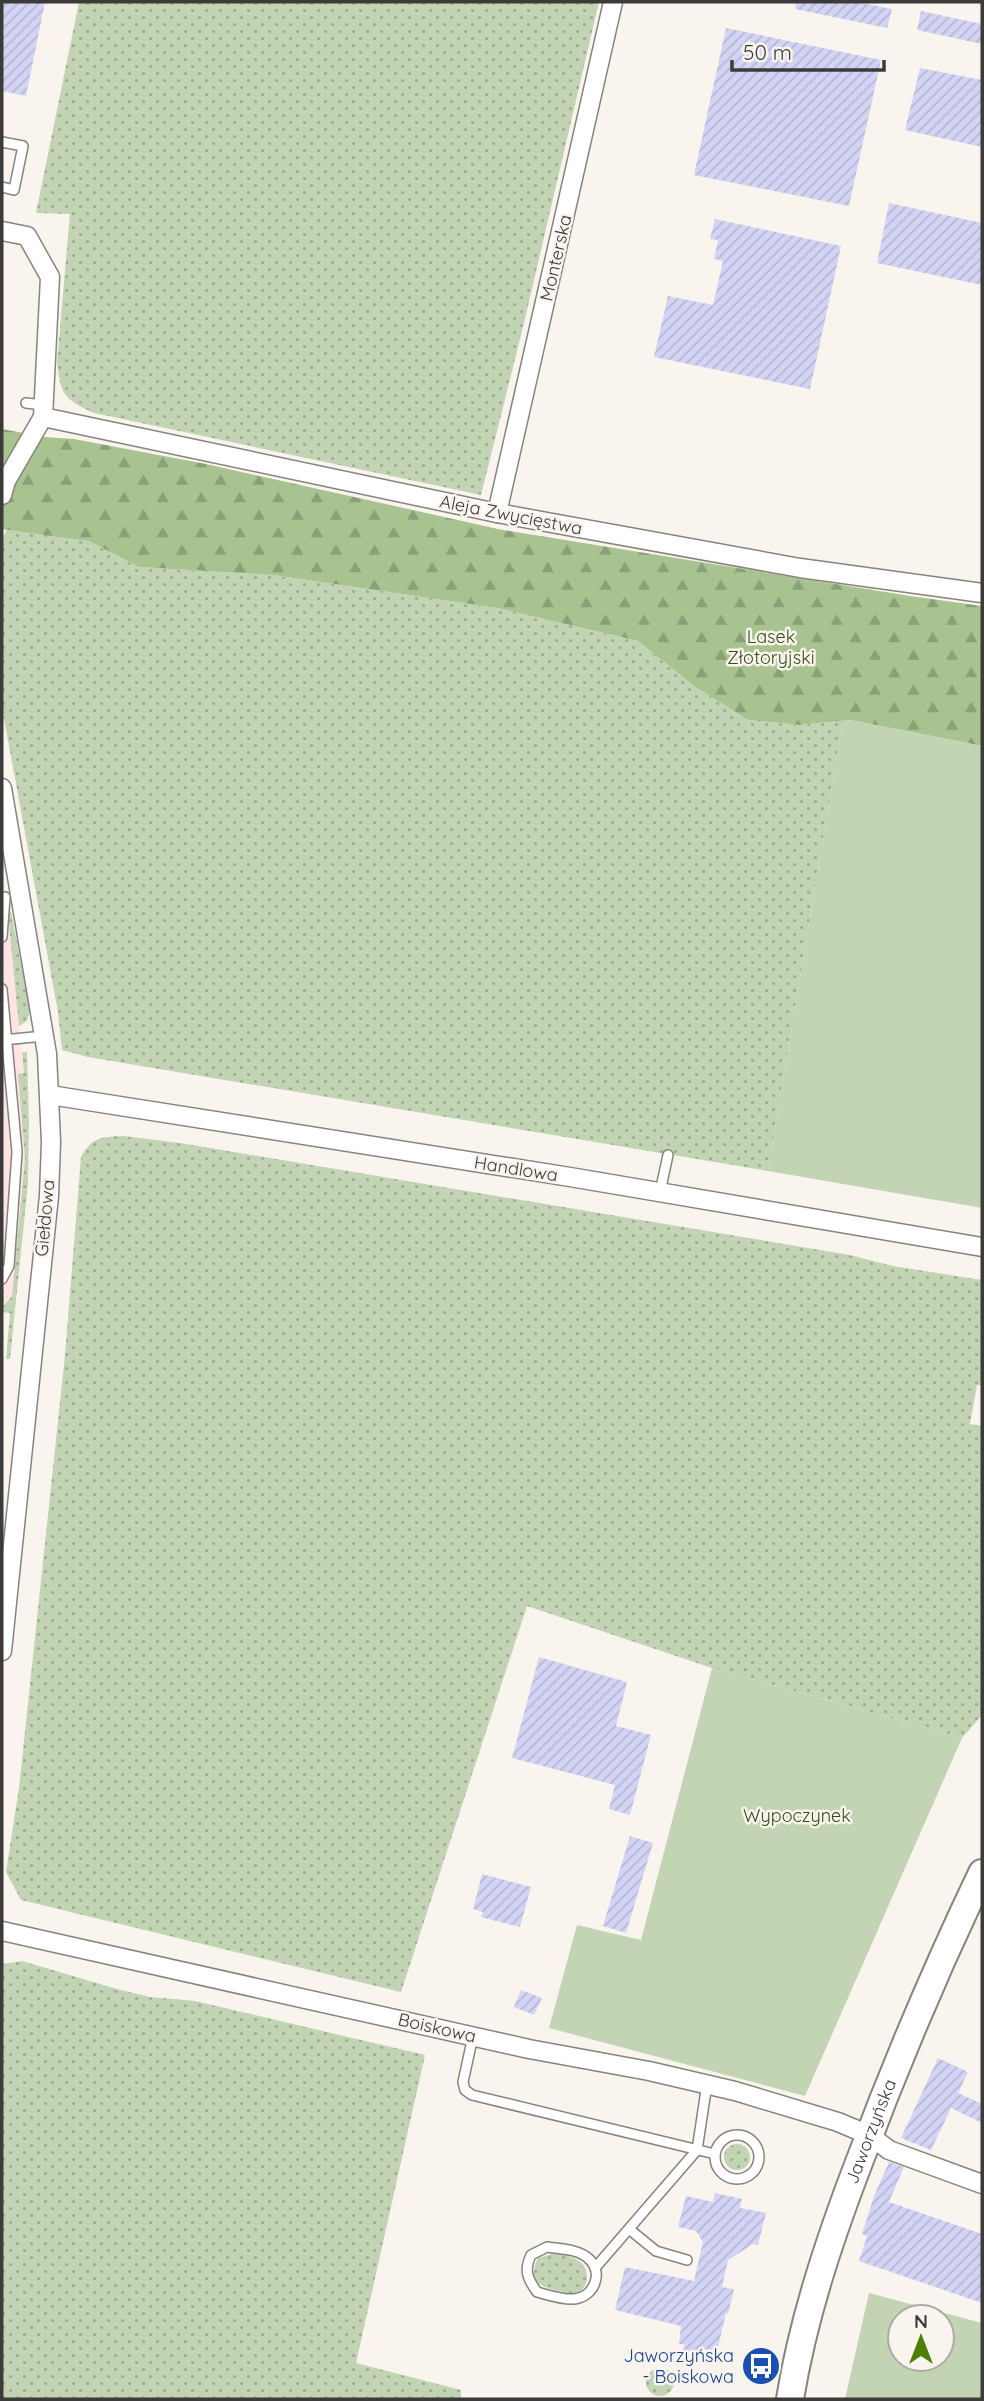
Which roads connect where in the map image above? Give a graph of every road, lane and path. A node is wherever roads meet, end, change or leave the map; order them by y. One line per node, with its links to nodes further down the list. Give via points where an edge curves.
1 (613, 2): 7 (street, Monterska)
2 (2, 142): 3 (lane, via 23,146 14,190)
3 (2, 187)
4 (2, 231): 5 (street, via 27,236 50,277)
5 (37, 408): 6 (street); 7 (street, Aleja Zwycięstwa)
6 (2, 495)
7 (497, 513): 8 (street, Aleja Zwycięstwa, via 800,568)
8 (982, 593)
9 (2, 788): 10 (street, Giełdowa)
10 (9, 897): 11 (lane); 13 (street, Giełdowa)
11 (2, 937)
12 (2, 989): 14 (lane)
13 (44, 1036): 14 (lane); 15 (street, Giełdowa)
14 (4, 1040): 19 (lane, via 18,1157 9,1266)
15 (50, 1095): 17 (street, Handlowa); 20 (street, Giełdowa, via 49,1196)
16 (668, 1155): 17 (lane)
17 (660, 1192): 18 (street, Handlowa)
18 (982, 1247)
19 (2, 1279)
20 (3, 1620): 21 (street, Giełdowa)
21 (2, 1650)
22 (982, 1873): 26 (street, Jaworzyńska)
23 (2, 1931): 24 (street, Boiskowa)
24 (473, 2036): 25 (street, Boiskowa); 27 (lane, via 463,2082 471,2095)
25 (707, 2084): 26 (street, Boiskowa, via 802,2110); 27 (lane)
26 (869, 2135): 29 (street, Boiskowa, via 889,2151); 33 (street, Jaworzyńska, via 825,2257)
27 (697, 2151): 28 (lane); 30 (lane)
28 (715, 2154): 28 (lane, via 723,2140 743,2136 753,2141 760,2161 746,2179 733,2180 721,2174)
29 (982, 2184)
30 (629, 2229): 31 (lane, via 656,2251); 32 (lane)
31 (687, 2260)
32 (595, 2268): 32 (lane, via 579,2253 547,2247 531,2255 526,2266 527,2279 537,2292 572,2300 592,2290)
33 (790, 2399)

